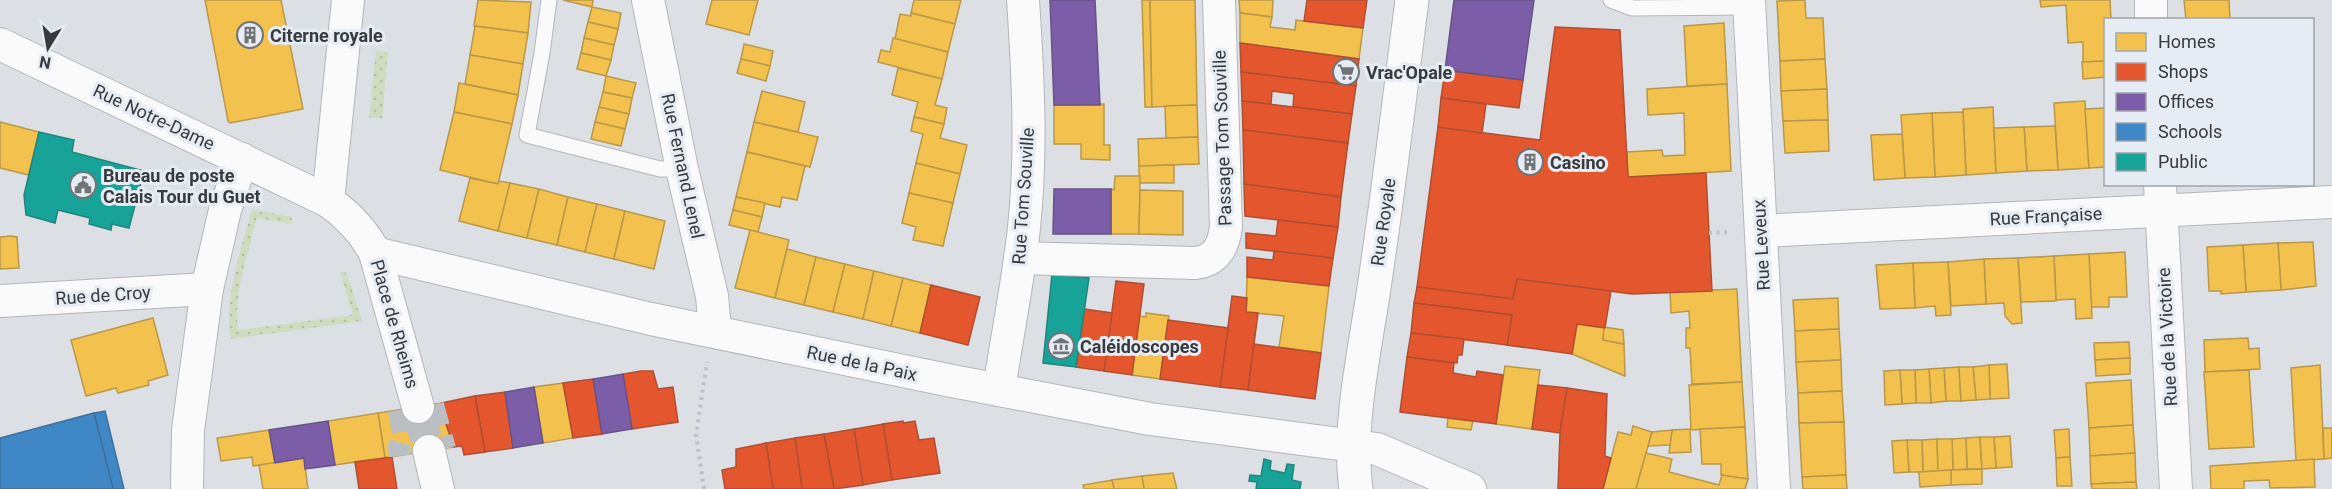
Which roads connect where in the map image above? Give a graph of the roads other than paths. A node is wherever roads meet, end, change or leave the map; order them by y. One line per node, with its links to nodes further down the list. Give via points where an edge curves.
1 (348, 0): 15 (street)
2 (549, 0): 13 (lane, via 527,135 660,169)
3 (648, 0): 13 (street, Rue Fernand Lenel)
4 (1023, 0): 19 (street, Rue Tom Souville, via 1028,160)
5 (1219, 0): 19 (street, Passage Tom Souville, via 1226,226 1218,253 1195,263)
6 (1412, 0): 25 (street, Rue Royale)
7 (1611, 0): 9 (lane, via 1632,9)
8 (2151, 0): 10 (street)
9 (1749, 3): 17 (street, Rue Leveux)
10 (2151, 18)
11 (0, 44): 12 (street, Rue Notre-Dame)
12 (242, 159): 15 (street, Place de Rheims); 20 (street, via 222,219)
13 (682, 169): 22 (street, Rue Fernand Lenel, via 712,296)
14 (2160, 197): 16 (street, Rue Française); 17 (street, Rue Française); 32 (street, Rue de la Victoire)
15 (328, 201): 18 (street, Place de Rheims, via 349,217)
16 (2332, 202)
17 (1761, 231): 31 (street, Rue Leveux)
18 (375, 254): 22 (street, Rue de la Paix); 24 (street, Place de Rheims)
19 (1020, 258): 23 (street, Rue Tom Souville)
20 (207, 289): 21 (street, Rue de Croy); 27 (street, via 188,430)
21 (0, 301)
22 (711, 331): 23 (street, Rue de la Paix)
23 (999, 390): 25 (street, Rue de la Paix, via 1165,421)
24 (418, 407)
25 (1354, 444): 29 (street, Rue Royale); 30 (street, Rue de la Paix, via 1393,455)
26 (429, 451): 28 (street)
27 (187, 489)
28 (438, 489)
29 (1356, 489)
30 (1470, 489)
31 (1774, 489)
32 (2176, 489)

